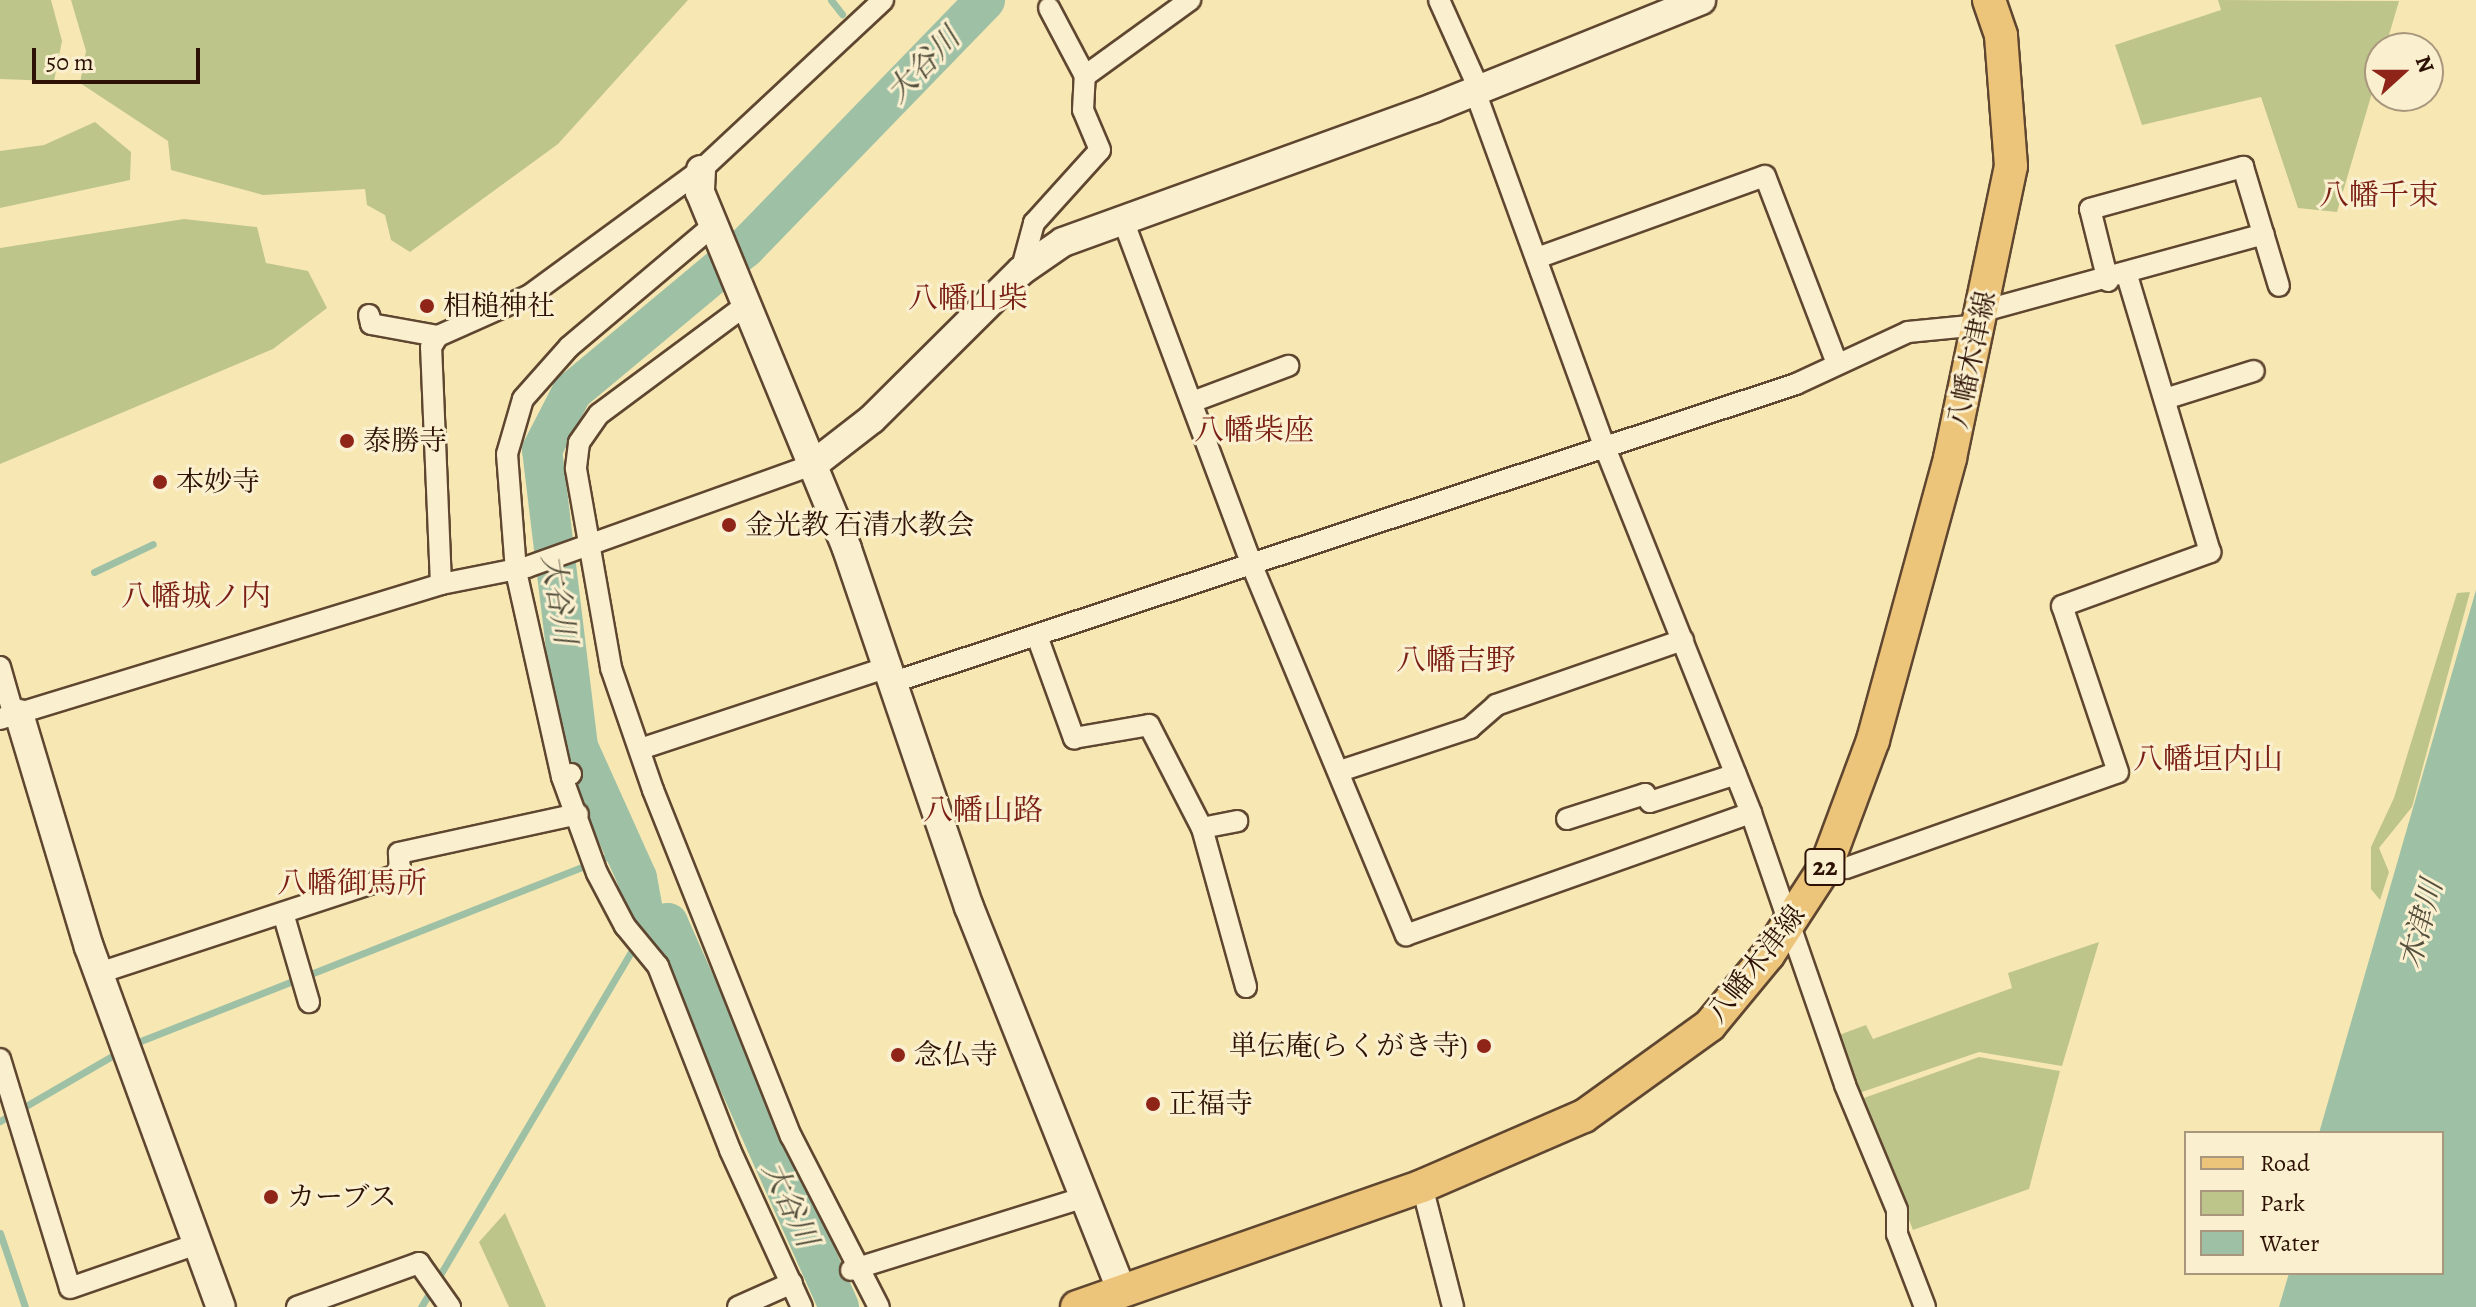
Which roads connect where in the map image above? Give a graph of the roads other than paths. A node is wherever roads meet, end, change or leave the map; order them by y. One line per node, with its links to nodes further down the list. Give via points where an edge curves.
1 (883, 0): 9 (street)
2 (1190, 0): 7 (street)
3 (1439, 0): 8 (street)
4 (1701, 0): 8 (street)
5 (1989, 0): 19 (main road, 八幡木津線 / 22, via 2001,35 2011,166)
6 (1049, 8): 7 (street)
7 (1085, 76): 14 (street, via 1083,110 1100,150 1034,223)
8 (1477, 90): 10 (street); 13 (street)
9 (701, 170): 11 (street, via 700,192); 20 (street, via 530,295)
10 (1123, 220): 14 (street, via 1063,242); 25 (street)
11 (716, 230): 17 (street); 30 (street, via 569,347 523,399 507,454)
12 (2264, 234): 15 (street); 15 (street, via 2243,167 2090,209); 16 (street)
13 (1537, 258): 21 (street, via 1765,176); 26 (street)
14 (1021, 271): 27 (street, via 872,419)
15 (2118, 279): 19 (street); 24 (street)
16 (2279, 286)
17 (744, 300): 27 (street); 28 (street, via 599,414 579,443 576,469)
18 (369, 315): 20 (street, via 371,324)
19 (1982, 318): 21 (street, via 1908,332); 45 (main road, 八幡木津線 / 22, via 1873,740)
20 (438, 336): 31 (street, via 431,347)
21 (1836, 361): 26 (street, via 1796,384)
22 (1288, 366): 25 (street)
23 (2254, 371): 24 (street)
24 (2165, 399): 45 (street, via 2210,552 2062,606 2118,772 1846,868)
25 (1192, 402): 29 (street)
26 (1604, 445): 29 (street); 33 (street)
27 (814, 464): 28 (street); 35 (street)
28 (587, 545): 30 (street); 37 (street, via 611,668)
29 (1253, 568): 32 (street); 38 (street)
30 (521, 569): 31 (street); 41 (street, via 534,662)
31 (441, 584): 36 (street)
32 (1037, 636): 35 (street); 44 (street, via 1074,738 1149,725)
33 (1683, 640): 38 (street, via 1496,705 1470,728); 39 (street)
34 (0, 667): 36 (street)
35 (894, 673): 37 (street); 53 (street, via 969,907)
36 (11, 716): 48 (street)
37 (643, 748): 55 (street, via 653,790 791,1136)
38 (1343, 770): 40 (street, via 1406,935)
39 (1736, 774): 40 (street); 42 (street, via 1650,802 1645,794)
40 (1751, 813): 47 (street)
41 (578, 814): 46 (street, via 399,853 400,874); 56 (street, via 597,873 625,926 652,958)
42 (1567, 819)
43 (1237, 821): 44 (street)
44 (1202, 828): 50 (street)
45 (1827, 864): 47 (main road, 八幡木津線 / 22)
46 (283, 913): 48 (street); 49 (street)
47 (1791, 921): 52 (main road, 八幡木津線 / 22, via 1710,1025 1651,1069 1584,1116); 65 (street, via 1845,1085 1897,1210 1897,1234)
48 (99, 973): 54 (street)
49 (304, 986)
50 (1246, 987)
51 (0, 1059): 54 (street, via 70,1288)
52 (1422, 1186): 57 (main road, 八幡木津線 / 22); 64 (street)
53 (1082, 1198): 55 (street); 57 (street)
54 (197, 1244): 59 (street)
55 (856, 1271): 62 (street)
56 (797, 1292): 61 (street)
57 (1126, 1299): 63 (main road, 八幡木津線 / 22)
58 (449, 1305): 60 (street, via 419,1263)
59 (221, 1307)
60 (297, 1307)
61 (738, 1307)
62 (879, 1307)
63 (1077, 1307)
64 (1453, 1307)
65 (1925, 1307)

